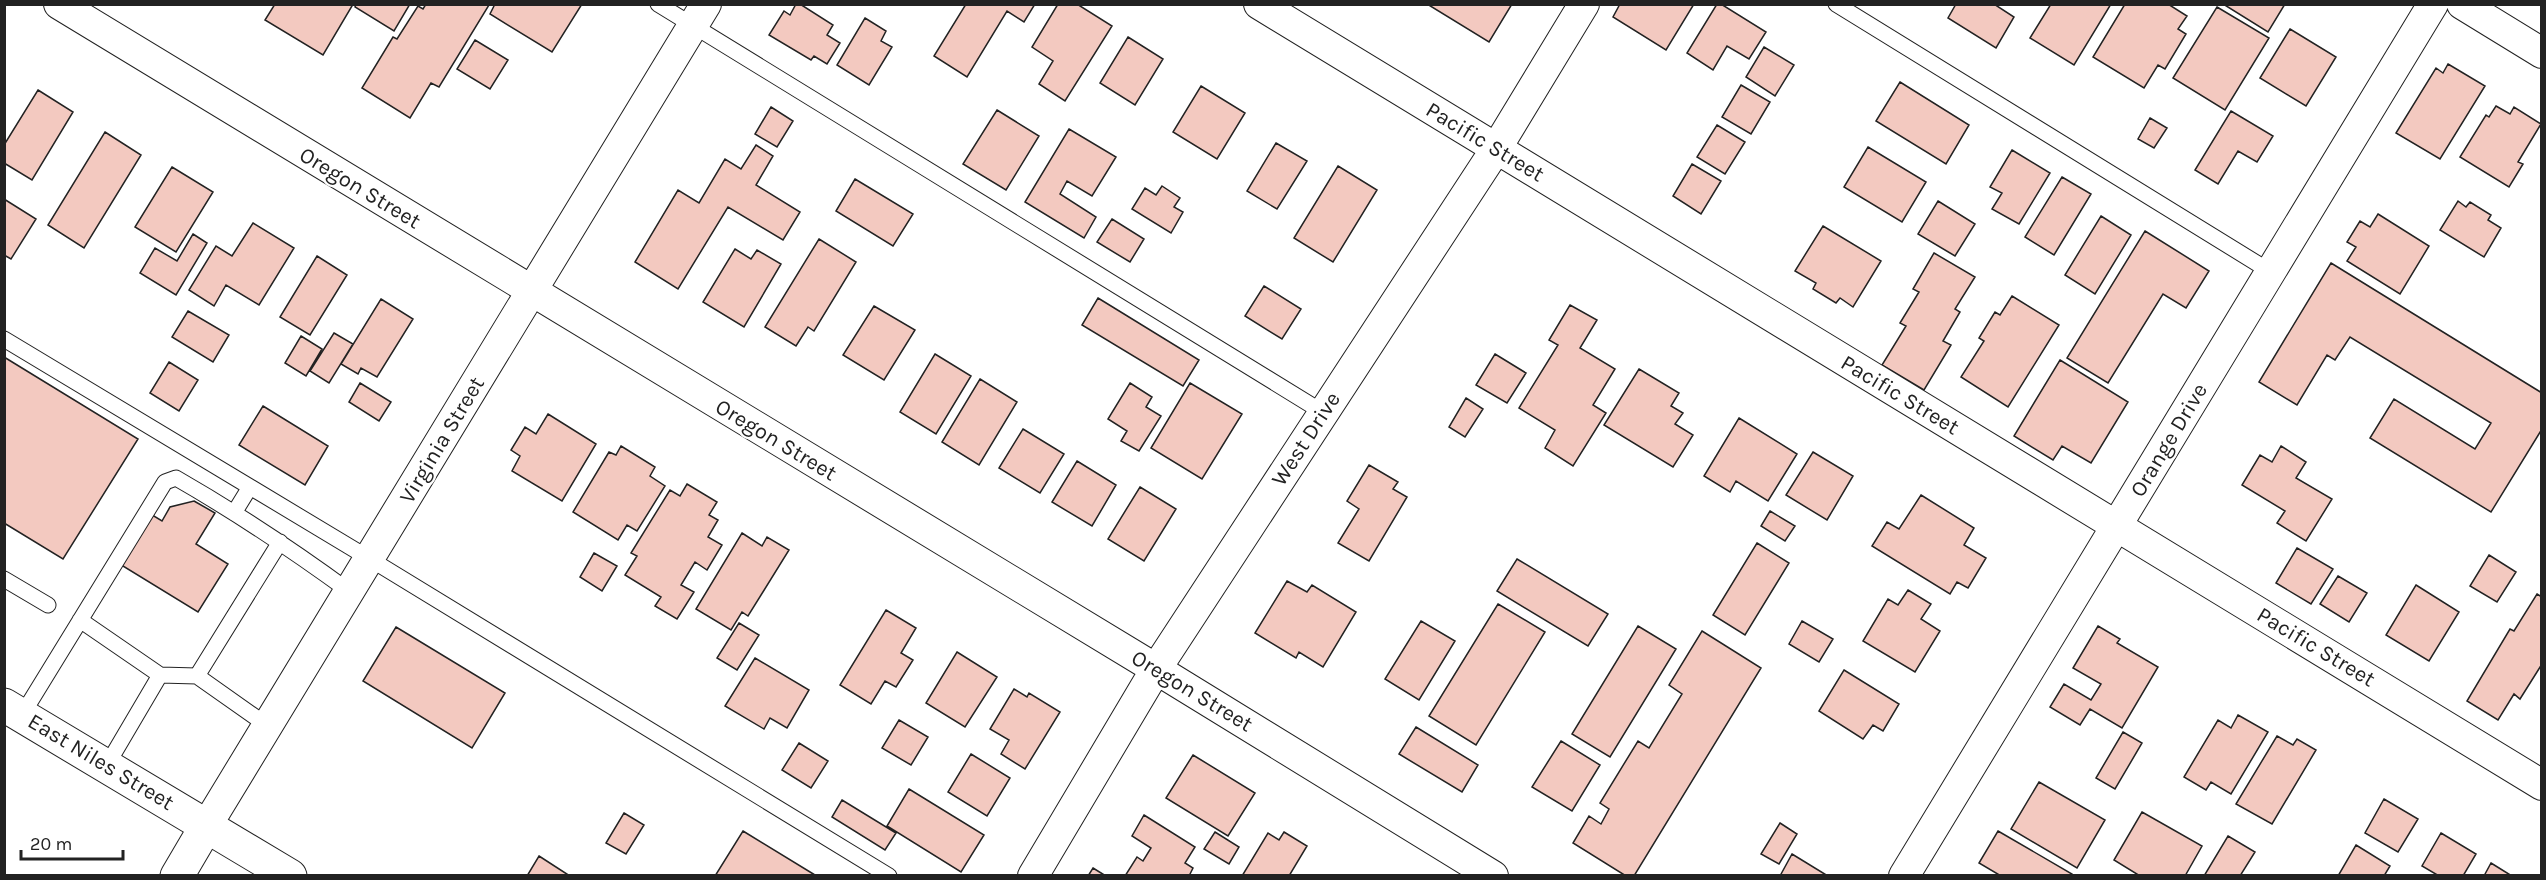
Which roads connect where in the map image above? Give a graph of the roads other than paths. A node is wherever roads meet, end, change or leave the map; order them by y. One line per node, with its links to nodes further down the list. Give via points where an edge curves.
1 (58, 4): 12 (street, Oregon Street)
2 (658, 4): 8 (lane)
3 (1259, 4): 10 (street, Pacific Street)
4 (1584, 4): 10 (street, West Drive)
5 (1836, 4): 11 (lane)
6 (2433, 4): 11 (street, Orange Drive)
7 (2462, 4): 9 (street)
8 (700, 15): 12 (street, Virginia Street); 14 (lane)
9 (2541, 53)
10 (1496, 149): 14 (street, West Drive); 17 (street, Pacific Street)
11 (2271, 272): 17 (street, Orange Drive)
12 (532, 292): 19 (street, Virginia Street); 24 (street, Oregon Street)
13 (4, 339): 15 (lane)
14 (1324, 413): 24 (street, West Drive)
15 (250, 487): 16 (lane); 19 (lane)
16 (234, 513): 18 (lane); 23 (lane, via 176,478 165,482)
17 (2117, 526): 30 (street, Pacific Street); 37 (street, Orange Drive)
18 (280, 542): 21 (lane); 26 (lane)
19 (370, 559): 21 (street, Virginia Street); 34 (lane)
20 (4, 579): 22 (lane)
21 (350, 592): 28 (street, Virginia Street)
22 (48, 605)
23 (80, 620): 25 (lane); 27 (lane)
24 (1156, 669): 35 (street, West Drive); 36 (street, Oregon Street)
25 (160, 675): 26 (lane); 29 (lane)
26 (197, 676): 28 (lane)
27 (13, 710): 29 (main road, East Niles Street)
28 (268, 726): 31 (street, Virginia Street)
29 (107, 765): 31 (main road, East Niles Street)
30 (2541, 785)
31 (207, 825): 32 (main road, Virginia Street); 33 (main road, East Niles Street)
32 (177, 876)
33 (290, 876)
34 (889, 876)
35 (1033, 876)
36 (1493, 876)
37 (1904, 876)

